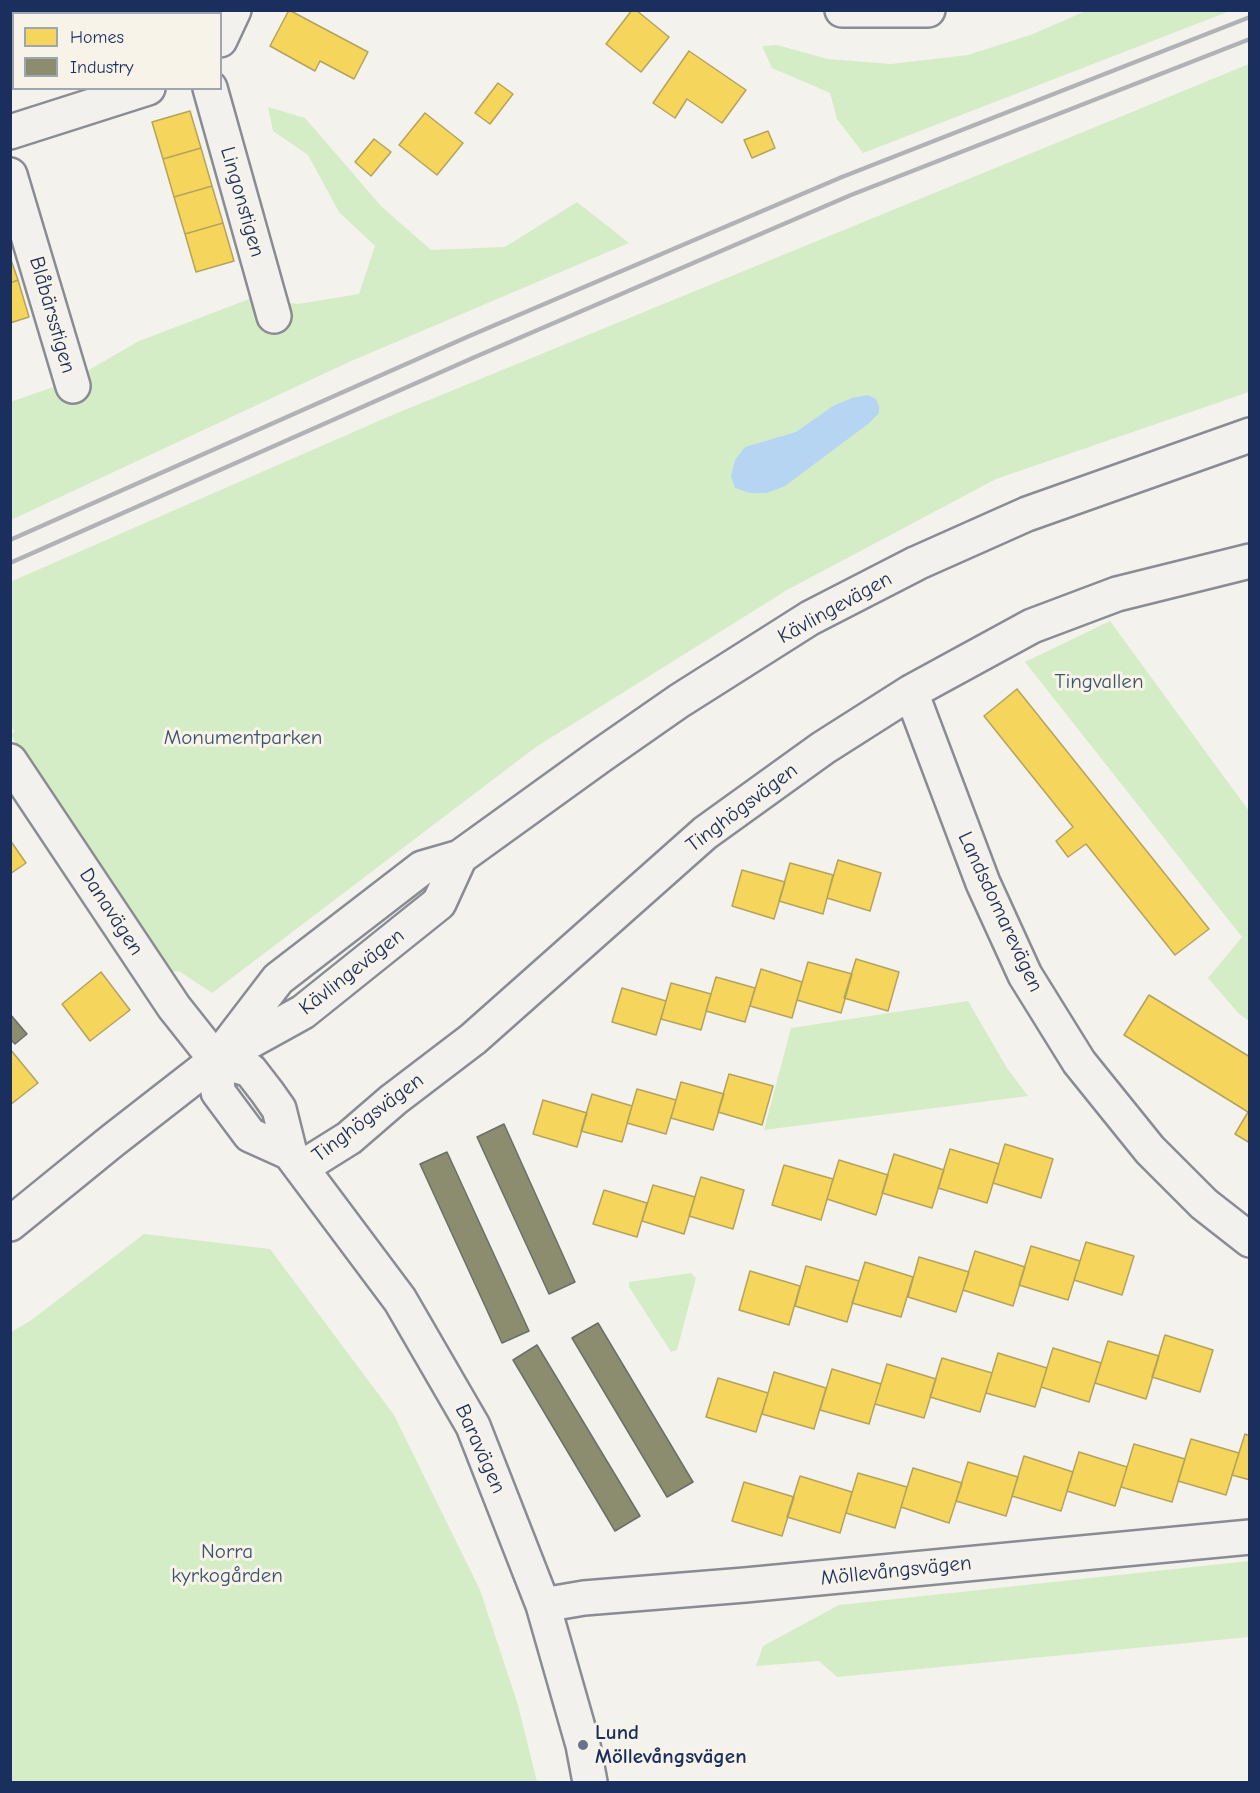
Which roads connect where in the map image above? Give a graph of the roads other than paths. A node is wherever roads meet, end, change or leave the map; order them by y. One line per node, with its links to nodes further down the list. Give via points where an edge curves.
1 (234, 10): 4 (street)
2 (842, 10): 3 (street)
3 (928, 10)
4 (222, 36)
5 (142, 90): 7 (street)
6 (211, 90): 9 (street, Lingonstigen)
7 (10, 132)
8 (10, 175): 10 (street, Blåbärsstigen)
9 (274, 316)
10 (73, 386)
11 (1250, 435): 15 (street, Kävlingevägen, via 1027,514 917,563 810,618 662,713 460,857 439,903 303,1012)
12 (1250, 561): 13 (street, Tinghögsvägen, via 1117,594 1032,626)
13 (911, 692): 16 (street, Tinghögsvägen, via 823,748 705,833 473,1039 349,1138); 18 (street, Landsdomarevägen, via 983,883 1025,975 1079,1062 1150,1150 1204,1204)
14 (10, 761): 15 (street, Danavägen, via 174,1007)
15 (216, 1060): 16 (street, Baravägen, via 218,1092 250,1135); 17 (street, Kävlingevägen)
16 (295, 1161): 20 (street, Baravägen, via 400,1300 473,1426)
17 (10, 1224)
18 (1250, 1240)
19 (1250, 1537): 20 (street, Möllevångsvägen, via 584,1598)
20 (543, 1605): 21 (street, Baravägen)
21 (590, 1782)

